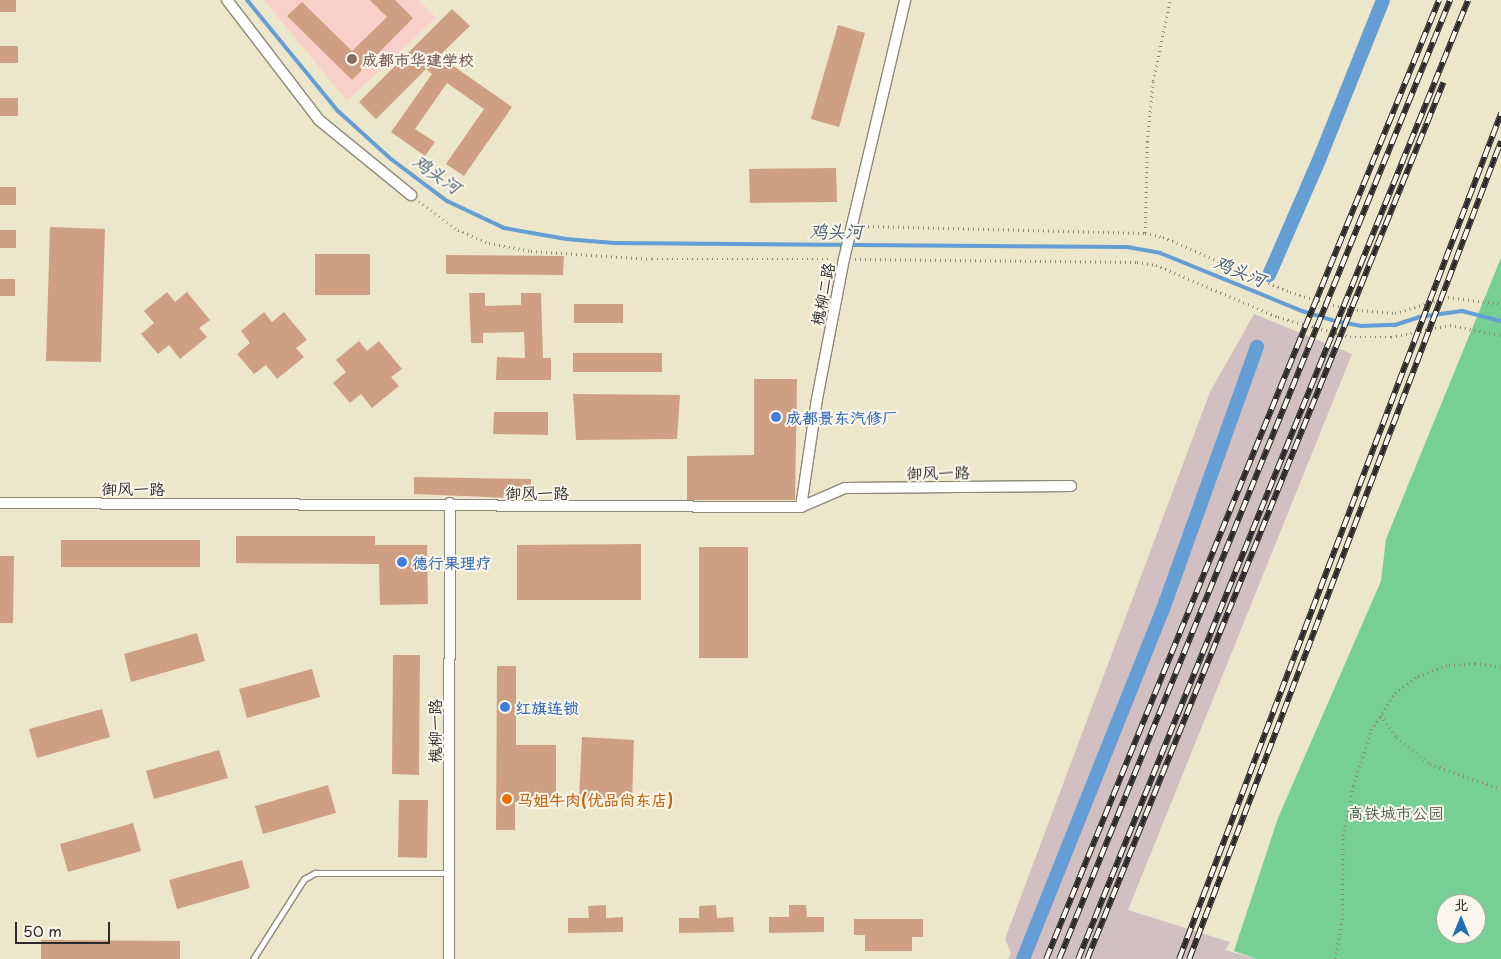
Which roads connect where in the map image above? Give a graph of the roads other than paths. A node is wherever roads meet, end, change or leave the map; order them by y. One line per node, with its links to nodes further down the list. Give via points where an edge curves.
1 (227, 0): 3 (street, via 319,120)
2 (905, 0): 7 (street, 槐柳二路, via 844,259 817,398)
3 (412, 195)
4 (1071, 486): 7 (street, 御风一路, via 845,488)
5 (0, 503): 6 (street, 御风一路)
6 (450, 503): 7 (street, 御风一路, via 469,507); 8 (street, 槐柳一路)
7 (801, 507)
8 (448, 873): 9 (lane, via 315,873 304,879); 10 (street, 槐柳一路)
9 (253, 959)
10 (449, 959)

